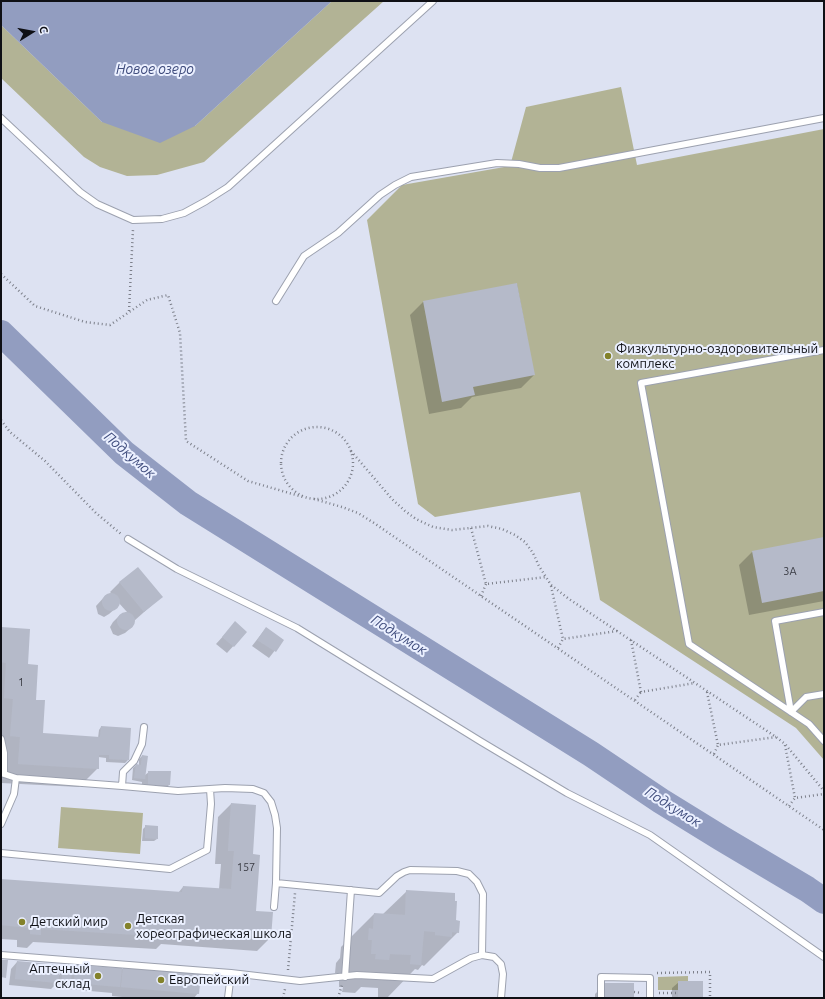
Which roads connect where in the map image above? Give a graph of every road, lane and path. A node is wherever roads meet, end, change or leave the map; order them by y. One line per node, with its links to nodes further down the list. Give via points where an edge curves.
1 (433, 1): 4 (lane, via 228,188 184,213 162,219)
2 (1, 118): 4 (lane, via 80,192 97,204)
3 (824, 118): 6 (lane, via 559,168 498,163 411,177 380,195 338,233 304,256)
4 (133, 220): 7 (path)
5 (1, 274): 7 (path, via 35,306 85,322 110,325)
6 (276, 302)
7 (129, 312): 11 (path, via 147,300 168,295 180,332 186,442 248,481)
8 (824, 350): 29 (lane, via 641,383 690,644)
9 (1, 420): 14 (path, via 10,432 45,461 96,513)
10 (351, 451): 11 (path, via 346,441 326,428 314,427 292,436 281,457 281,469 292,490); 12 (path, via 353,463 346,486 337,494); 13 (path, via 392,499 416,519 433,527 452,530)
11 (302, 496): 12 (path)
12 (314, 499): 18 (path, via 358,513)
13 (472, 528): 15 (path, via 488,526 502,529 525,542); 16 (path)
14 (128, 539): 54 (lane, via 177,569 298,628 567,793 650,835)
15 (546, 577): 16 (path); 17 (path)
16 (486, 584): 18 (path)
17 (551, 585): 20 (path); 21 (path)
18 (481, 596): 23 (path)
19 (824, 612): 29 (lane, via 775,621)
20 (618, 631): 21 (path); 22 (path)
21 (563, 639): 23 (path)
22 (631, 640): 24 (path); 26 (path)
23 (558, 648): 28 (path)
24 (696, 683): 25 (path); 26 (path)
25 (707, 691): 31 (path); 35 (path)
26 (641, 692): 28 (path)
27 (824, 694): 29 (lane, via 806,697)
28 (635, 700): 36 (path)
29 (792, 712): 33 (lane, via 809,724)
30 (144, 728): 39 (lane, via 142,744 134,761 123,772)
31 (776, 737): 34 (path); 35 (path)
32 (1, 739): 37 (lane, via 4,753)
33 (824, 742)
34 (785, 744): 41 (path); 43 (path)
35 (718, 745): 36 (path)
36 (714, 754): 44 (path)
37 (3, 774): 38 (lane)
38 (16, 778): 39 (lane); 45 (lane, via 14,794)
39 (122, 786): 40 (lane, via 178,790)
40 (210, 789): 47 (lane, via 207,850 170,869); 48 (lane, via 253,789 264,793 271,802 277,828)
41 (824, 791)
42 (824, 794): 43 (path)
43 (795, 798): 44 (path)
44 (789, 806): 46 (path)
45 (1, 824)
46 (824, 830)
47 (1, 853)
48 (276, 883): 49 (lane); 51 (lane)
49 (296, 886): 50 (lane); 58 (path)
50 (351, 890): 53 (lane, via 379,892 397,876 410,870 457,871 469,874 478,882 483,894); 56 (lane)
51 (274, 907)
52 (1, 954): 55 (lane)
53 (482, 955): 56 (lane, via 471,958 434,979 357,975); 63 (lane, via 494,957 501,964)
54 (824, 957)
55 (231, 973): 58 (lane); 61 (lane)
56 (345, 977): 58 (lane, via 300,981)
57 (650, 978): 64 (lane, via 601,977); 65 (lane); 66 (path, via 658,973 710,972)
58 (288, 979): 62 (path)
59 (659, 993): 60 (path)
60 (678, 993)
61 (228, 998)
62 (283, 998)
63 (501, 998)
64 (601, 998)
65 (650, 998)
66 (710, 998)

